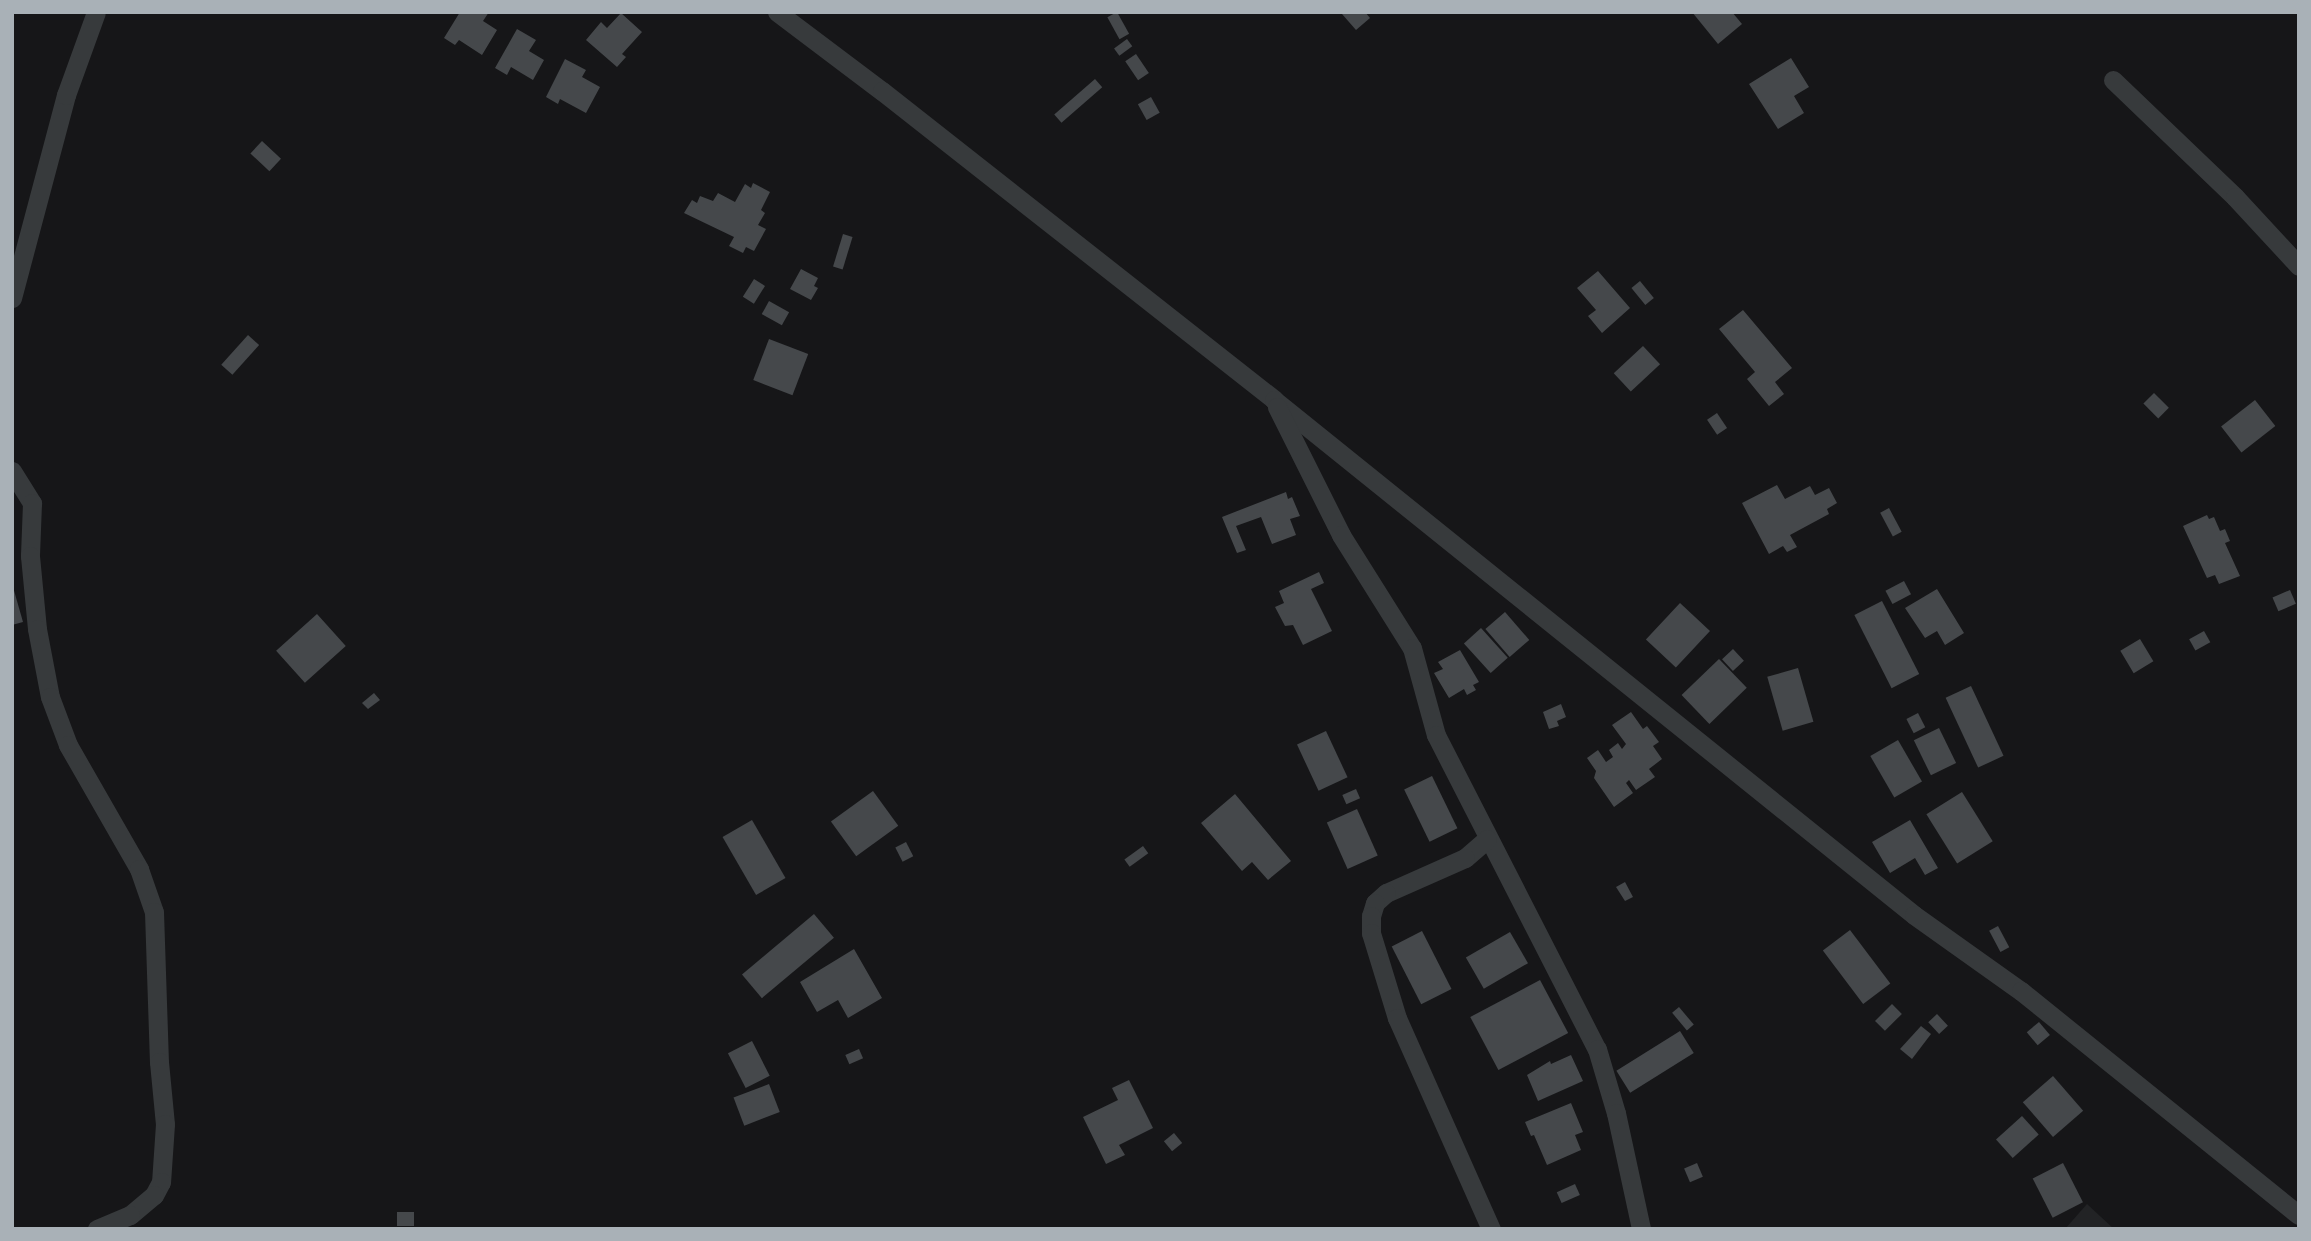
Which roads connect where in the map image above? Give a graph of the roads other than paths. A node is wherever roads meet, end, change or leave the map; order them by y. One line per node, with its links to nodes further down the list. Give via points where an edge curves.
1 (96, 12): 5 (street, via 62,108)
2 (777, 12): 6 (street)
3 (2113, 80): 4 (street, via 2235,197)
4 (2299, 266)
5 (12, 298)
6 (1274, 400): 8 (street, via 1341,535 1412,648 1436,735); 9 (street, via 1914,915 2021,990)
7 (12, 471): 10 (street, via 32,503 30,556 50,697 68,745 139,869 154,912 165,1124 161,1182 154,1195 130,1215)
8 (1488, 839): 11 (street, via 1465,858 1386,893 1371,916 1371,933 1397,1018); 12 (street, via 1597,1049)
9 (2299, 1215)
10 (97, 1229)
11 (1491, 1229)
12 (1641, 1229)

